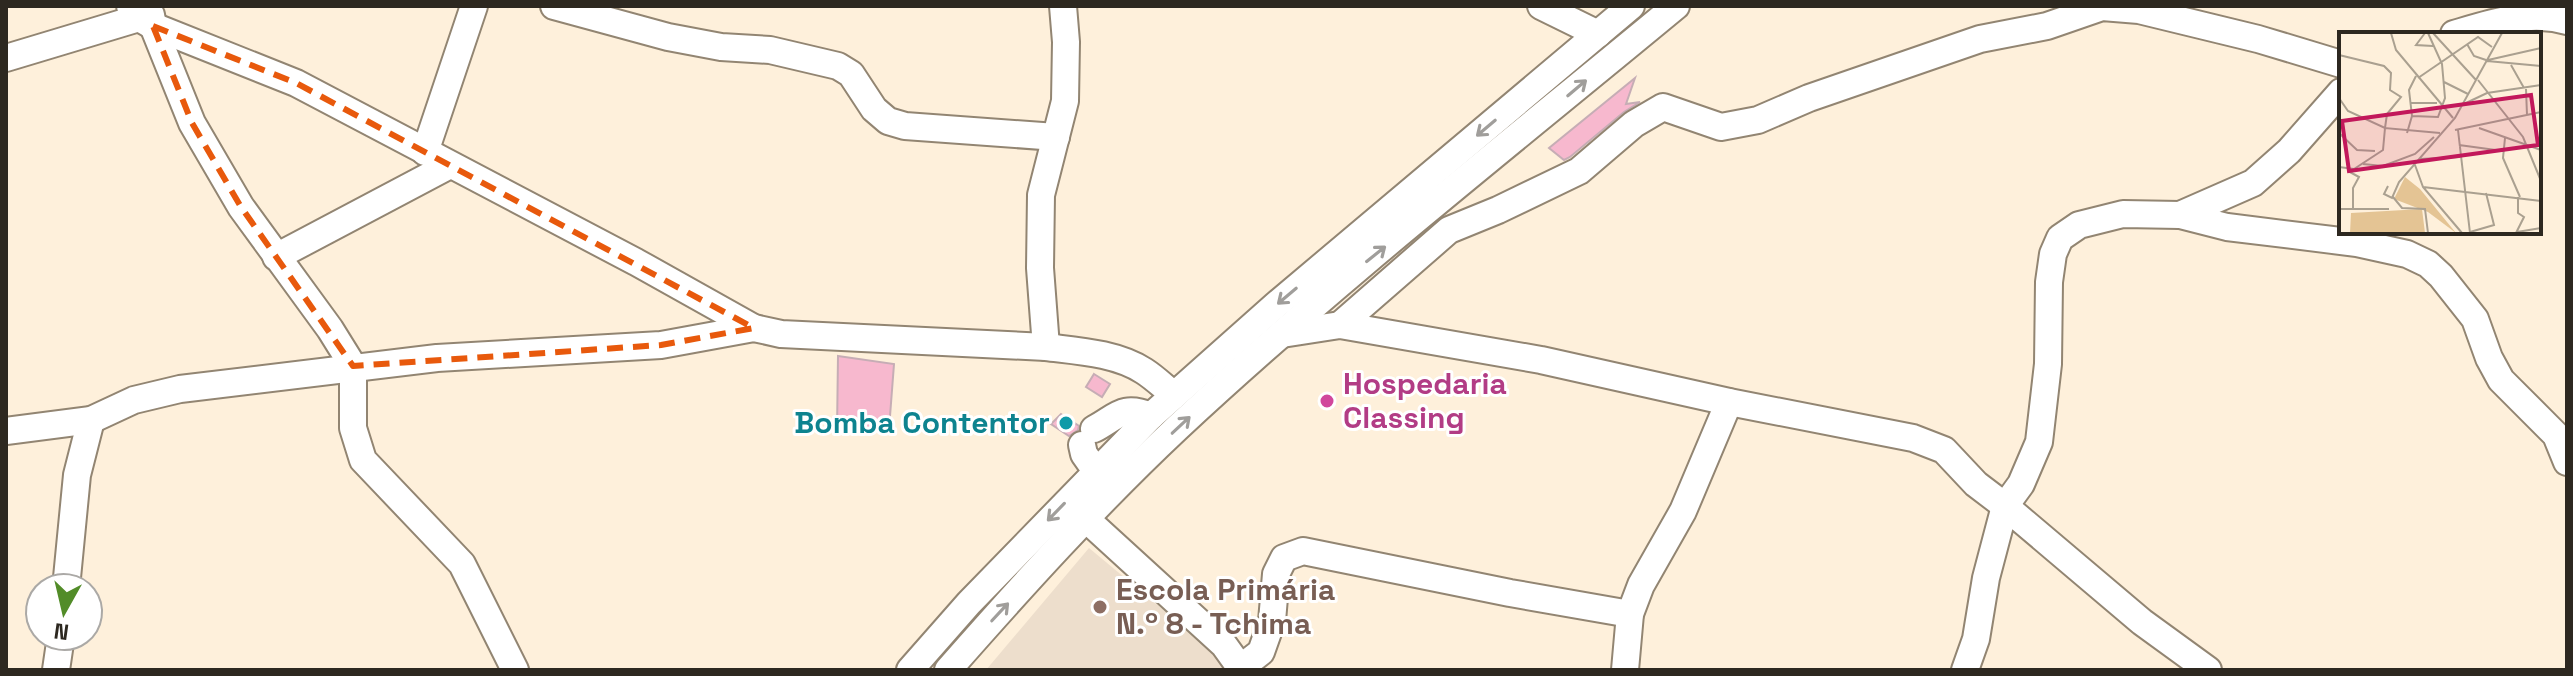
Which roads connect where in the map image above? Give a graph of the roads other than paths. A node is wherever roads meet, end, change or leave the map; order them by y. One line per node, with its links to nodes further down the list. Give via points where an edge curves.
1 (474, 6): 15 (street)
2 (554, 6): 14 (street, via 668,37 770,50 838,66 851,74 874,109 905,126)
3 (1063, 6): 14 (street, via 1065,101)
4 (1541, 6): 10 (street)
5 (1631, 6): 10 (street)
6 (1676, 6): 21 (street, one-way to 6)
7 (143, 14): 11 (street); 15 (street, via 296,83); 18 (street, via 192,123)
8 (2567, 21): 9 (street, via 2548,16 2500,20)
9 (2461, 32)
10 (1598, 34): 24 (street, one-way to 24)
11 (6, 58)
12 (2339, 63): 19 (street, via 2139,10 2102,7 2047,26 1980,39 1758,120 1721,127 1663,107 1634,124 1579,171 1449,230)
13 (2339, 94): 17 (street, via 2253,183)
14 (1056, 137): 22 (street, via 1041,195)
15 (425, 152): 16 (street)
16 (450, 165): 18 (street); 20 (street)
17 (2180, 215): 29 (street, via 2227,227 2357,243 2428,264 2475,319 2501,380 2556,435); 31 (street, via 2123,214 2079,225 2060,238 2049,282 2048,364 2039,442)
18 (276, 257): 23 (street)
19 (1340, 325): 21 (street); 25 (street, via 1541,360)
20 (754, 328): 22 (street, via 781,334); 23 (street, via 661,345)
21 (1282, 334): 32 (street, one-way to 21)
22 (1046, 347): 24 (street, via 1115,359 1143,370)
23 (353, 366): 27 (street, via 180,389 134,400); 36 (street, via 353,428 363,460 462,564)
24 (1174, 395): 26 (street)
25 (1729, 402): 31 (street, via 1913,438 1944,450); 34 (street, via 1683,511)
26 (1151, 416): 30 (street); 30 (street, via 1126,410 1088,437 1084,454)
27 (91, 420): 28 (street); 33 (street, via 77,475)
28 (6, 431)
29 (2567, 462)
30 (1096, 471): 37 (street, one-way to 37)
31 (2005, 506): 40 (street); 41 (street, via 2142,622)
32 (1086, 519): 35 (street, via 1224,645); 38 (street, one-way to 32)
33 (68, 572)
34 (1630, 614): 35 (street, via 1303,551 1284,558 1261,652); 39 (street)
35 (1240, 669)
36 (515, 670)
37 (910, 670)
38 (948, 670)
39 (1625, 670)
40 (1965, 670)
41 (2208, 670)

